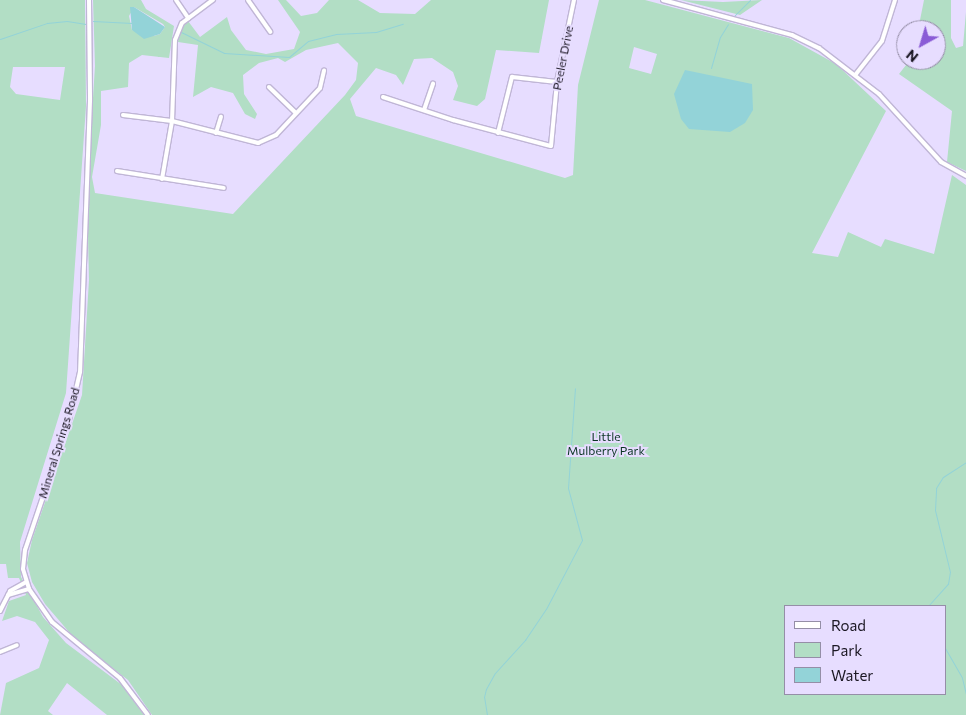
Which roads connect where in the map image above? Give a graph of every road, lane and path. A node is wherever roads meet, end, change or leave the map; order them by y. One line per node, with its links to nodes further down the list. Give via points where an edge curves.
1 (89, 0): 27 (street, Mineral Springs Road, via 90,101 80,372 69,420 25,550)
2 (176, 0): 8 (street)
3 (213, 0): 8 (street)
4 (248, 0): 9 (street)
5 (574, 0): 12 (street, Peeler Drive)
6 (663, 0): 11 (street, via 796,37)
7 (895, 0): 11 (street, via 882,40)
8 (188, 18): 20 (street, via 178,29 175,40)
9 (270, 32)
10 (324, 70): 17 (street, via 320,88)
11 (856, 74): 24 (street, via 894,110 928,150)
12 (556, 82): 22 (street, via 512,77); 22 (street, Peeler Drive, via 551,146)
13 (433, 84): 16 (street)
14 (269, 87): 17 (street)
15 (383, 97): 16 (street)
16 (424, 110): 22 (street)
17 (296, 113): 21 (street, via 266,141 249,143)
18 (123, 115): 20 (street)
19 (221, 117): 21 (street)
20 (172, 121): 21 (street); 25 (street)
21 (216, 133)
22 (498, 133)
23 (117, 171): 25 (street)
24 (966, 176)
25 (162, 180): 26 (street)
26 (224, 188)
27 (26, 582): 28 (street, Mineral Springs Road); 29 (street)
28 (29, 589): 29 (street); 33 (street, Mineral Springs Road, via 57,627 120,678)
29 (8, 595): 30 (street)
30 (0, 611)
31 (17, 645): 32 (street)
32 (0, 652)
33 (148, 715)

